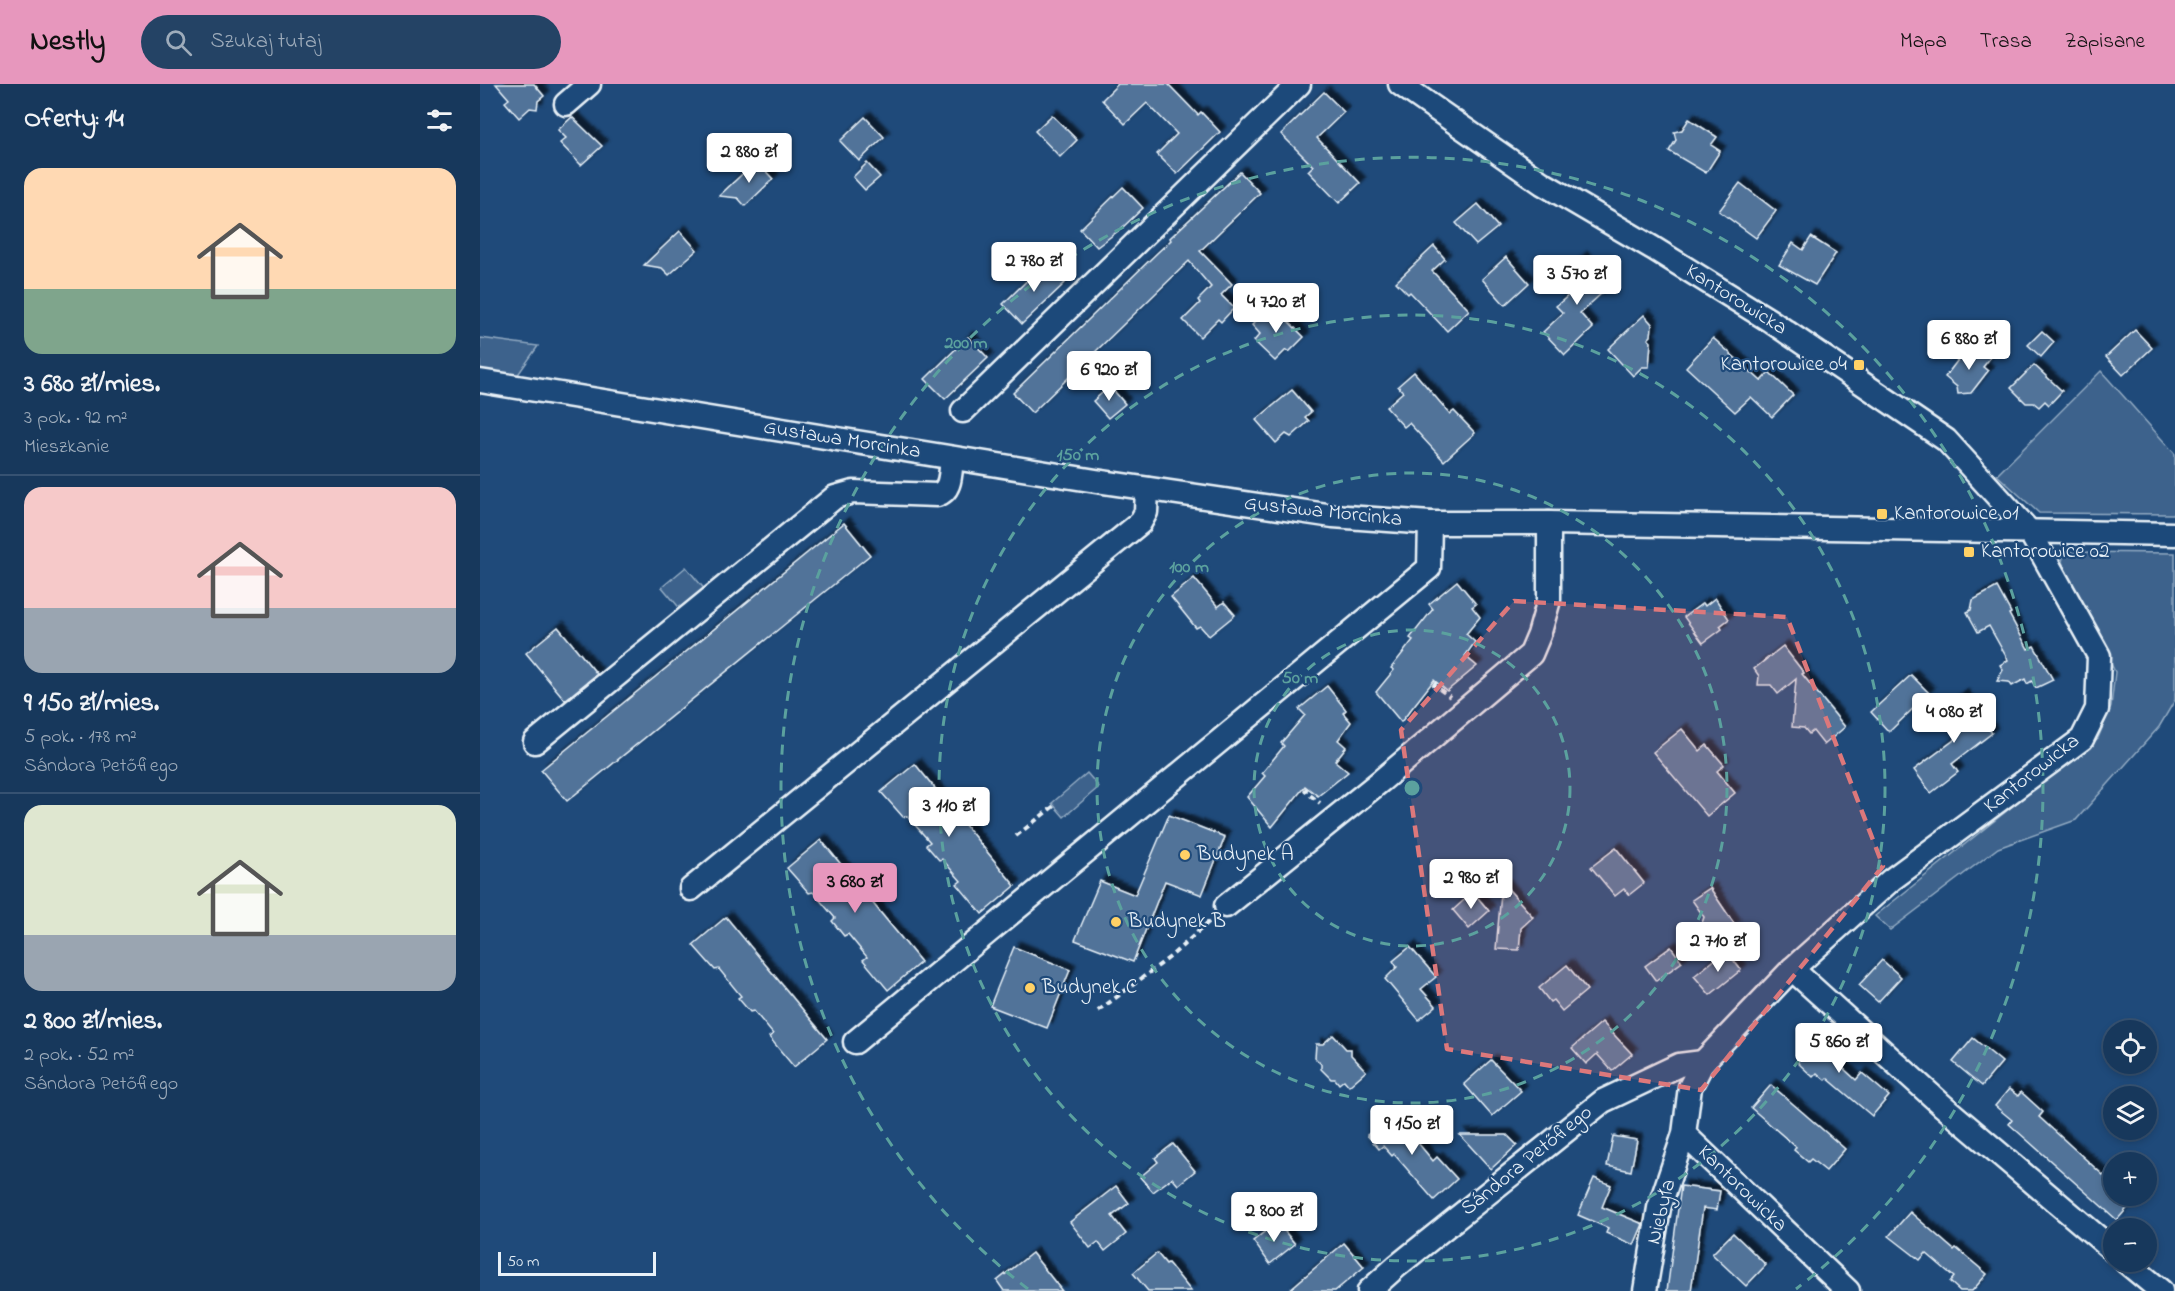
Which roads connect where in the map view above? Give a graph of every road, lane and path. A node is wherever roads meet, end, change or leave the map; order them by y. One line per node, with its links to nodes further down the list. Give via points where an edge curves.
1 (589, 84): 4 (street)
2 (1299, 84): 6 (street)
3 (1400, 84): 11 (street, Kantorowicka, via 1542,183 1769,321 1946,440)
4 (566, 104)
5 (480, 381): 7 (street, Gustawa Morcinka)
6 (963, 411)
7 (952, 458): 8 (street, Gustawa Morcinka); 13 (street, via 944,493 853,492 835,496)
8 (1148, 489): 10 (street, Gustawa Morcinka, via 1333,516); 16 (street, via 1146,512 1140,522)
9 (1549, 522): 10 (street, Gustawa Morcinka); 11 (street, Gustawa Morcinka); 17 (street, via 1549,600 1531,654)
10 (1430, 523): 20 (street, via 1430,568)
11 (2030, 532): 12 (street, Gustawa Morcinka); 18 (street, Kantorowicka, via 2099,656 2097,709 2082,739 1891,880)
12 (2175, 534)
13 (535, 742)
14 (1054, 806): 15 (path)
15 (1016, 836)
16 (691, 889)
17 (1226, 906): 19 (path, via 1170,957)
18 (1792, 969): 21 (street, Kantorowicka); 23 (street, via 1942,1106)
19 (1098, 1011)
20 (855, 1042)
21 (1703, 1062): 22 (street, Kantorowicka, via 1690,1087); 25 (street, Sándora Petőfiego, via 1679,1065 1603,1101)
22 (1684, 1134): 26 (street, Niebyła, via 1659,1208); 27 (street, Kantorowicka)
23 (2103, 1242)
24 (2138, 1272): 28 (street)
25 (1369, 1291)
26 (1645, 1291)
27 (1848, 1291)
28 (2161, 1291)

